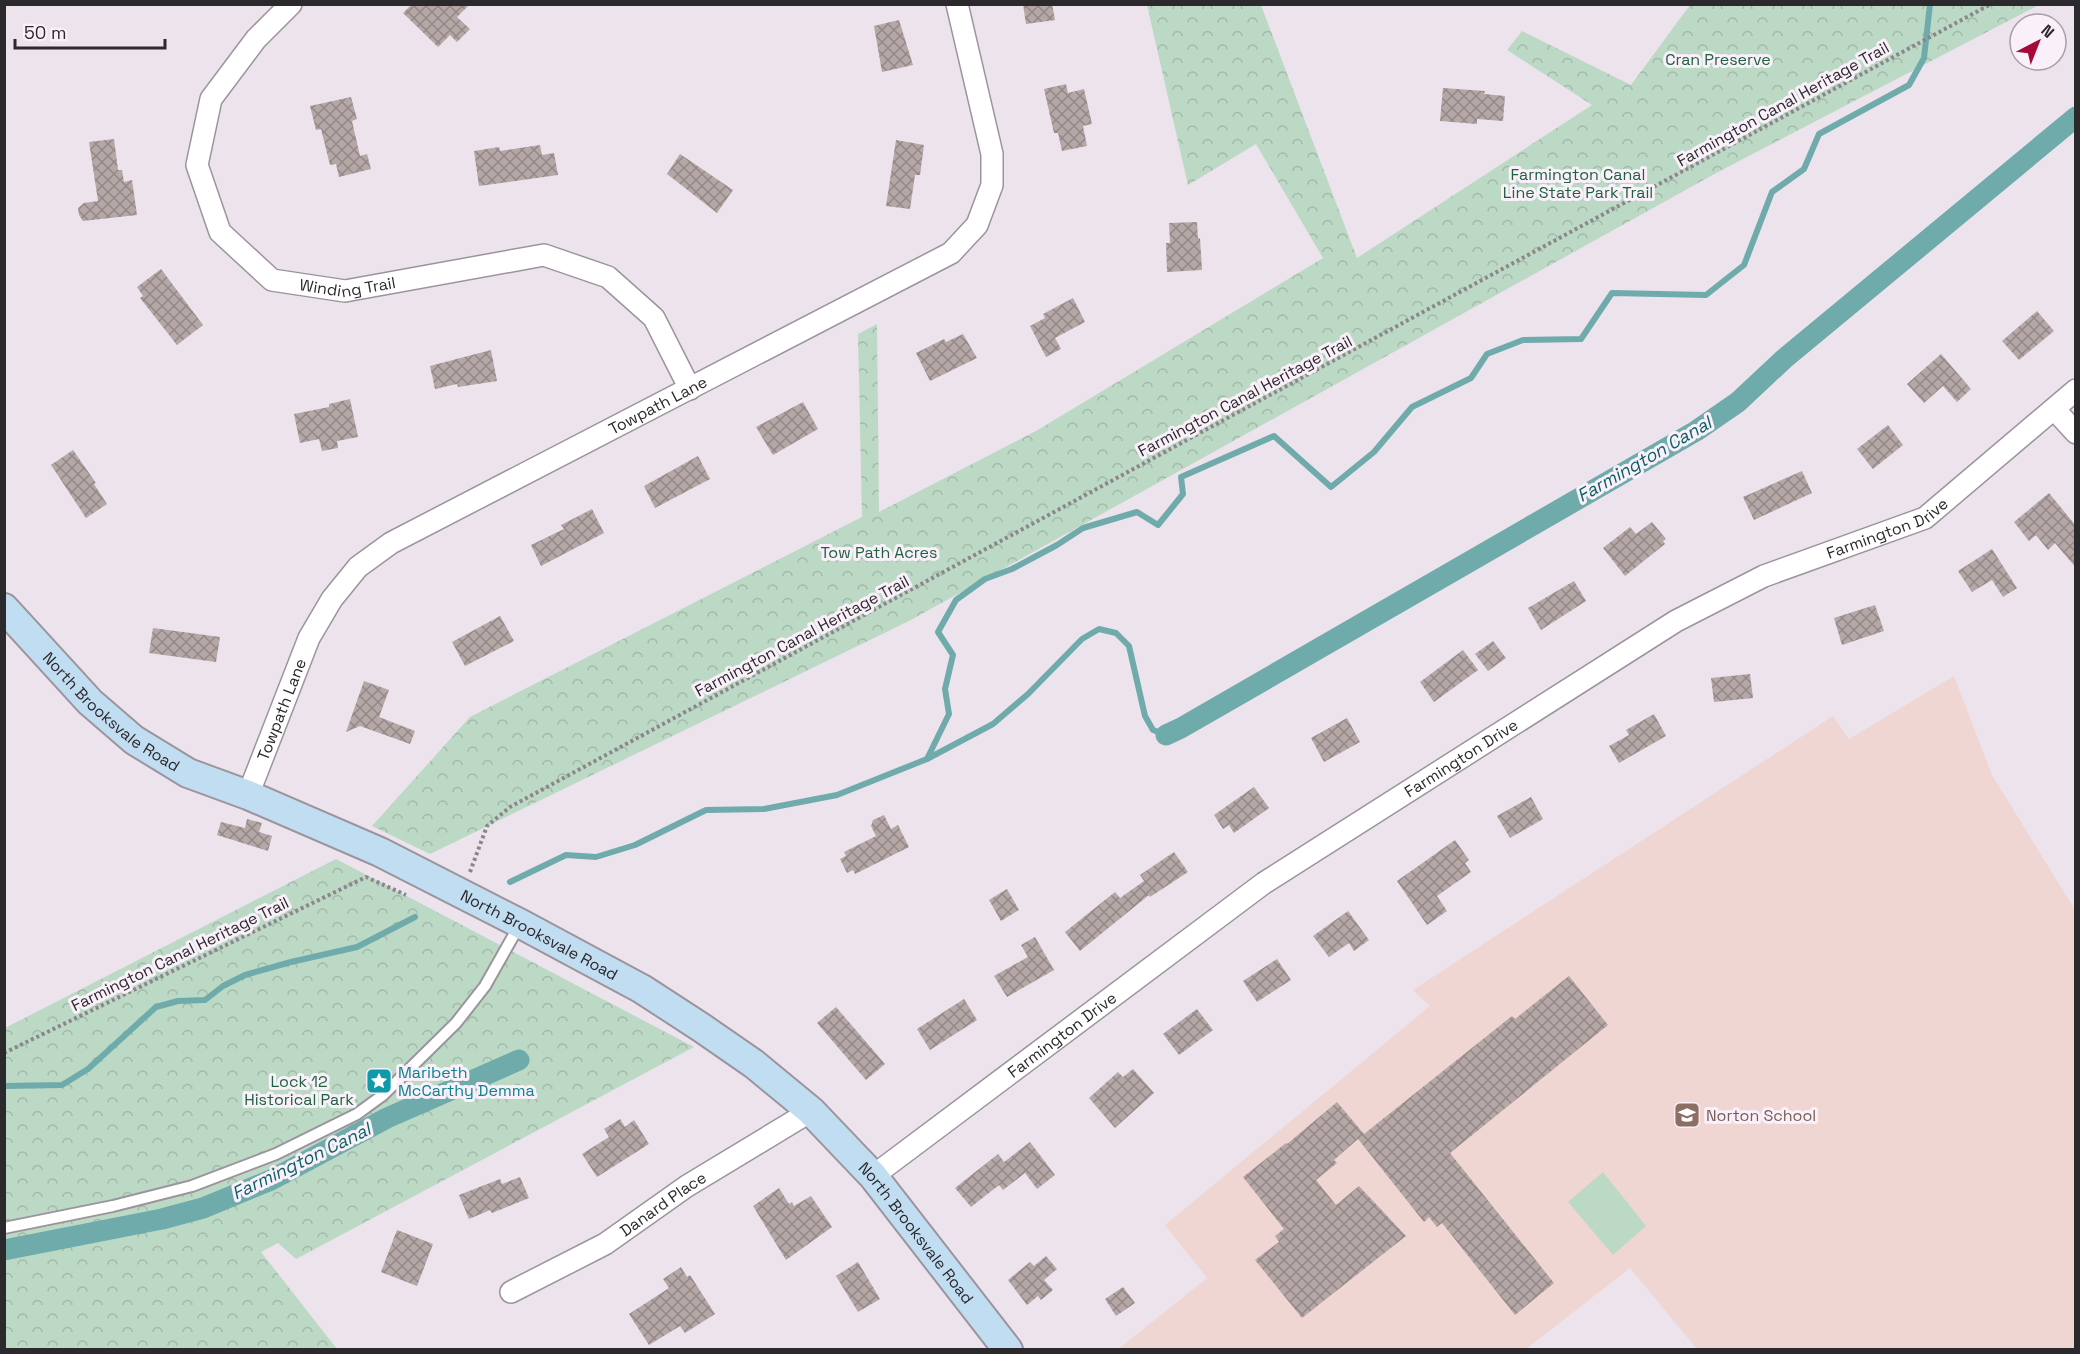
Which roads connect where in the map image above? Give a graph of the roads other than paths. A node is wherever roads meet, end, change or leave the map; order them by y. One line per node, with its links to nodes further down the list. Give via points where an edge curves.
1 (291, 4): 3 (street, Winding Trail, via 256,39 211,99 197,165 220,232 272,280 345,291 544,255 608,277 654,318)
2 (957, 4): 3 (street, Towpath Lane, via 992,154 992,185 977,225 951,253)
3 (690, 389): 8 (street, Towpath Lane, via 391,543 358,567 332,599 309,638)
4 (2076, 390): 5 (street, Farmington Drive)
5 (2055, 410): 6 (street); 11 (street, Farmington Drive, via 1925,518 1764,576 1676,621 1264,883)
6 (2076, 434)
7 (4, 608): 8 (main road, North Brooksvale Road, via 90,702 134,740 189,773)
8 (248, 795): 9 (main road, North Brooksvale Road, via 380,852)
9 (520, 924): 10 (main road, North Brooksvale Road, via 642,989 754,1064); 12 (lane, via 485,986 456,1023 357,1114 276,1154 192,1186)
10 (810, 1111): 11 (main road, North Brooksvale Road); 13 (street, Danard Place, via 687,1186 605,1244)
11 (873, 1176): 14 (main road, North Brooksvale Road)
12 (4, 1228)
13 (511, 1292)
14 (1008, 1350)

